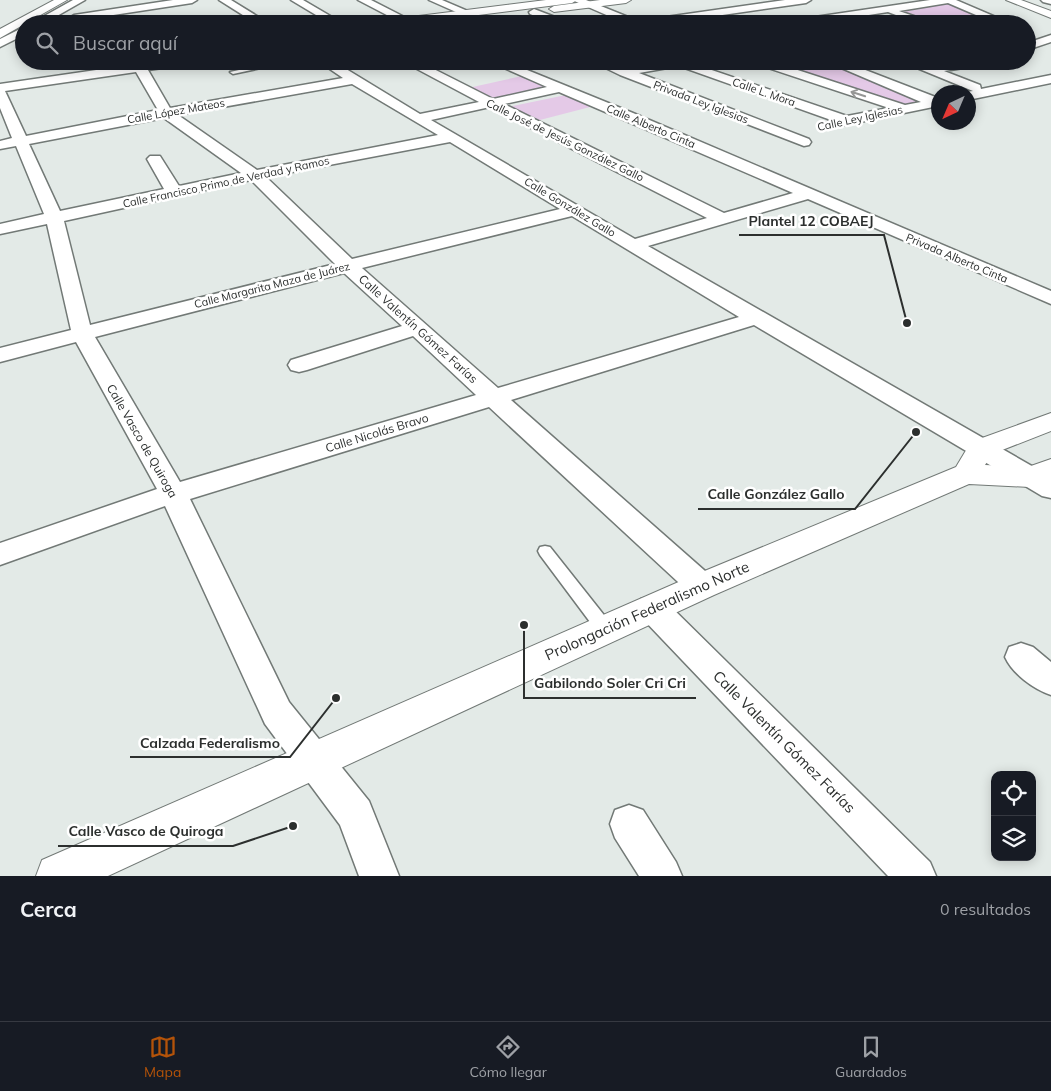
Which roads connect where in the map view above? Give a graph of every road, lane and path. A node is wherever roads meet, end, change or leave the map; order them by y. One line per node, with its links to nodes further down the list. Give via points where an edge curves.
1 (49, 0): 26 (main road)
2 (62, 0): 21 (main road)
3 (80, 0): 24 (street)
4 (192, 0): 30 (street)
5 (224, 0): 31 (street)
6 (296, 0): 32 (street)
7 (363, 0): 33 (street)
8 (435, 0): 9 (street); 25 (street)
9 (440, 0)
10 (572, 0): 25 (main road)
11 (577, 0): 18 (street)
12 (626, 0): 18 (main road)
13 (806, 0): 39 (street)
14 (949, 0): 20 (street); 42 (street)
15 (1011, 0): 43 (main road)
16 (1046, 0): 17 (street)
17 (1051, 1)
18 (589, 5): 22 (main road); 38 (street)
19 (855, 7): 23 (street)
20 (888, 10): 23 (street); 41 (street)
21 (40, 11): 24 (street); 27 (main road)
22 (534, 12): 36 (main road); 37 (street)
23 (873, 12): 40 (street)
24 (56, 13): 28 (street); 29 (street)
25 (465, 13): 34 (main road); 35 (street)
26 (21, 15)
27 (33, 15)
28 (52, 15)
29 (63, 15)
30 (94, 15)
31 (250, 15)
32 (323, 15)
33 (395, 15)
34 (453, 15)
35 (471, 15)
36 (508, 15)
37 (542, 15)
38 (614, 15)
39 (700, 15)
40 (854, 15)
41 (904, 15)
42 (985, 15)
43 (1051, 15)
44 (15, 18): 46 (main road)
45 (15, 25): 48 (main road)
46 (0, 26)
47 (1036, 33): 50 (street)
48 (0, 34)
49 (15, 35): 51 (street)
50 (1051, 38): 52 (street)
51 (0, 44)
52 (1036, 44)
53 (134, 70): 70 (street)
54 (142, 70): 78 (street, Calle Valentín Gómez Farías)
55 (244, 70): 65 (lane)
56 (338, 70): 68 (street, Calle González Gallo)
57 (426, 70): 75 (street, Calle José de Jesús González Gallo)
58 (516, 70): 71 (street, Calle Alberto Cinta)
59 (619, 70): 66 (street, Privada Ley Iglesias)
60 (636, 70): 66 (street)
61 (708, 70): 80 (street, Calle L. Mora)
62 (785, 70): 77 (street, one-way to 62)
63 (854, 70): 74 (street, Calle Ley Iglesias)
64 (930, 70): 69 (street)
65 (233, 72)
66 (624, 72): 81 (street, Privada Ley Iglesias)
67 (1051, 79): 72 (street)
68 (353, 80): 78 (street, Calle López Mateos); 79 (street, Calle González Gallo)
69 (959, 85)
70 (0, 88)
71 (561, 88): 75 (street); 88 (street, Calle Alberto Cinta)
72 (976, 91)
73 (0, 93): 84 (street, Calle Vasco de Quiroga)
74 (931, 100)
75 (492, 103): 79 (street); 91 (street, Calle José de Jesús González Gallo)
76 (931, 103): 77 (street, Calle Ley Iglesias)
77 (905, 109): 80 (street, Calle Ley Iglesias)
78 (166, 113): 84 (street, Calle López Mateos); 86 (street, Calle Valentín Gómez Farías)
79 (418, 119): 82 (street, Calle González Gallo)
80 (847, 121): 81 (street, Calle Ley Iglesias)
81 (784, 134): 83 (street, Privada Ley Iglesias)
82 (452, 136): 86 (street, Calle Francisco Primo de Verdad y Ramos); 89 (street, Calle González Gallo)
83 (804, 142)
84 (10, 143): 90 (street, Calle Vasco de Quiroga)
85 (156, 159): 87 (street)
86 (254, 175): 87 (street, Calle Francisco Primo de Verdad y Ramos); 94 (street, Calle Valentín Gómez Farías)
87 (174, 192): 90 (street, Calle Francisco Primo de Verdad y Ramos)
88 (808, 194): 91 (street); 95 (street, Privada Alberto Cinta)
89 (574, 210): 93 (street, Calle González Gallo); 94 (street, Calle Margarita Maza de Juárez)
90 (54, 217): 92 (street, Calle Francisco Primo de Verdad y Ramos); 98 (street, Calle Vasco de Quiroga)
91 (723, 219): 93 (street)
92 (0, 229)
93 (633, 245): 96 (street, Calle González Gallo)
94 (348, 266): 97 (street, Calle Valentín Gómez Farías); 98 (street, Calle Margarita Maza de Juárez)
95 (1051, 298)
96 (756, 318): 101 (street, Calle Nicolás Bravo); 103 (street, Calle González Gallo)
97 (417, 328): 100 (street); 101 (street, Calle Valentín Gómez Farías)
98 (82, 334): 99 (street, Calle Margarita Maza de Juárez); 105 (street, Calle Vasco de Quiroga)
99 (0, 356)
100 (299, 365)
101 (493, 397): 105 (street, Calle Nicolás Bravo); 108 (street, Calle Valentín Gómez Farías)
102 (1051, 421): 103 (main road, Prolongación Federalismo Norte)
103 (974, 461): 104 (main road, Prolongación Federalismo Norte); 108 (main road, Prolongación Federalismo Norte)
104 (1044, 478)
105 (173, 494): 107 (street, Calle Nicolás Bravo); 113 (street, Calle Vasco de Quiroga, via 278,713)
106 (545, 551): 110 (lane)
107 (0, 554)
108 (702, 586): 109 (main road, Prolongación Federalismo Norte)
109 (652, 608): 110 (main road, Prolongación Federalismo Norte); 118 (street, Calle Valentín Gómez Farías)
110 (605, 629): 113 (main road, Prolongación Federalismo Norte)
111 (1022, 657): 112 (street)
112 (1051, 681)
113 (314, 760): 115 (main road, Prolongación Federalismo Norte); 116 (street, Calle Vasco de Quiroga, via 355,814)
114 (629, 824): 117 (street)
115 (58, 876)
116 (379, 876)
117 (662, 876)
118 (916, 876)

